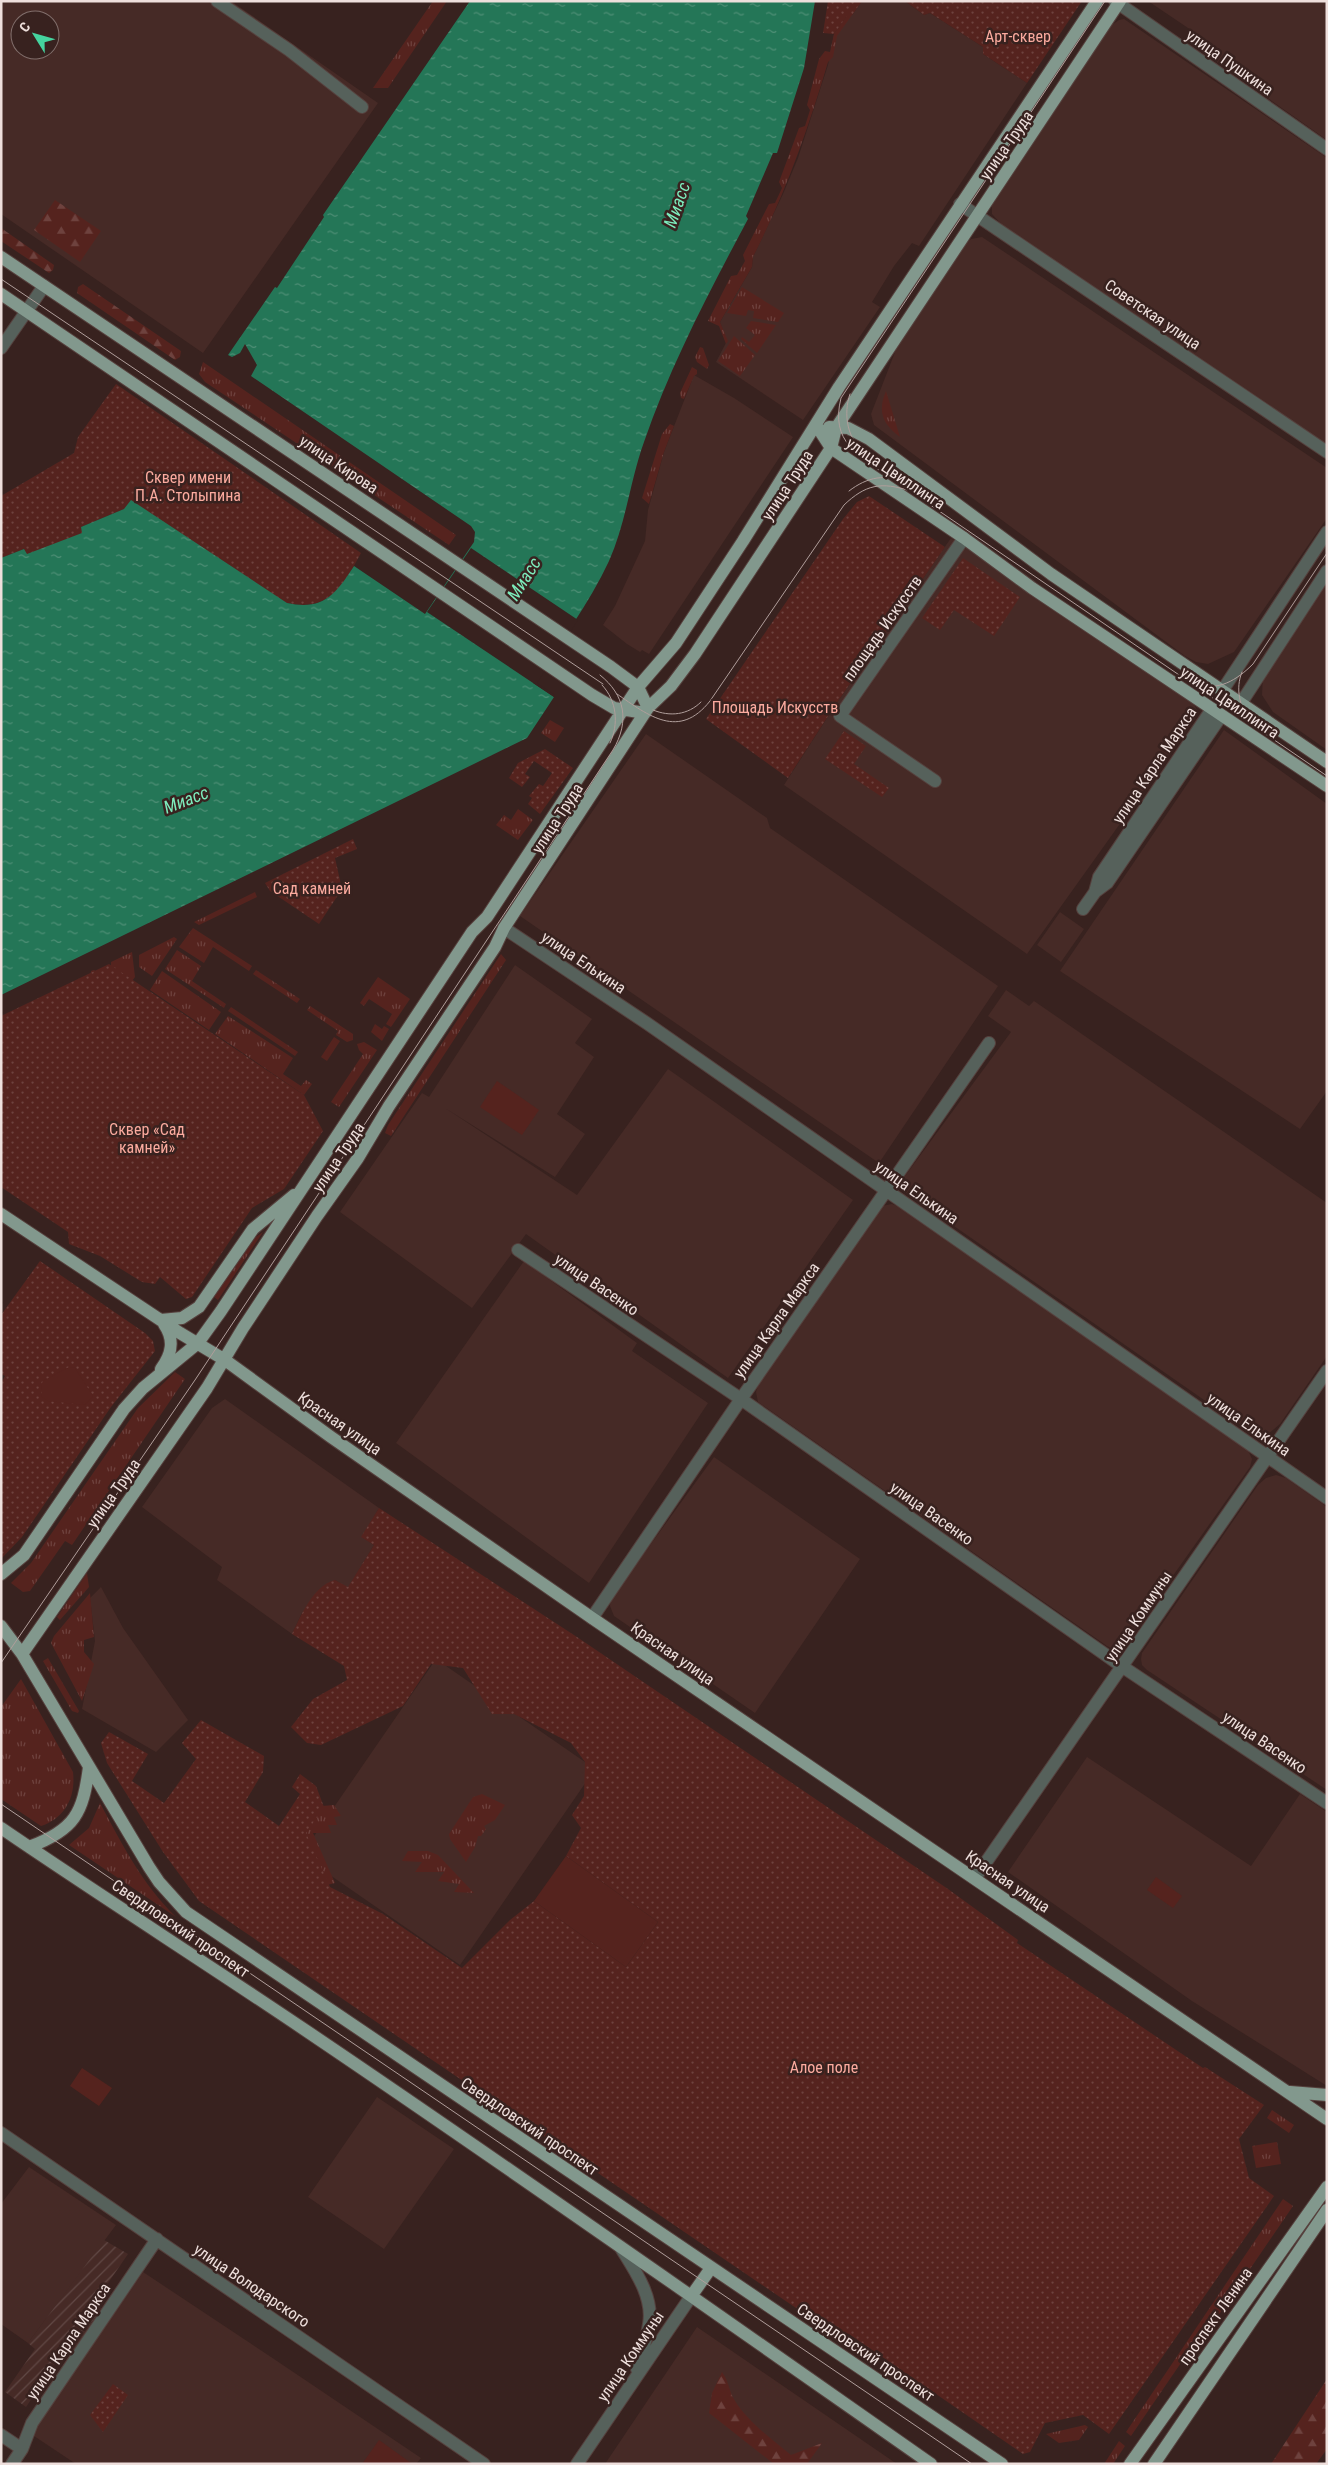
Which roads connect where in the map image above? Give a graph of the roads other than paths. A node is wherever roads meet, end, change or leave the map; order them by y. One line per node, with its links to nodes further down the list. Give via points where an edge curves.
1 (217, 1): 4 (street, via 289,50)
2 (1097, 1): 6 (main road, улица Труда)
3 (1118, 2): 5 (street, улица Пушкина); 7 (main road, улица Труда)
4 (362, 107)
5 (1327, 149)
6 (960, 204): 7 (street, Советская улица); 13 (main road, улица Труда)
7 (977, 216): 14 (main road, улица Труда); 16 (street, Советская улица)
8 (1, 256): 9 (main road, улица Кирова)
9 (44, 286): 11 (street); 20 (main road, улица Кирова)
10 (1, 294): 11 (main road)
11 (27, 312): 12 (street); 23 (main road, via 567,678 614,708)
12 (1, 348)
13 (816, 425): 14 (main road, улица Цвиллинга); 15 (main road, улица Цвиллинга); 20 (main road, улица Труда, via 676,643)
14 (836, 428): 15 (main road, улица Труда); 21 (main road, улица Цвиллинга, via 848,428 868,439 1051,574)
15 (831, 448): 18 (main road, улица Цвиллинга); 24 (main road, улица Труда, via 695,654 671,686)
16 (1327, 452)
17 (1327, 532): 21 (street, улица Карла Маркса)
18 (964, 538): 25 (main road, улица Цвиллинга); 27 (street, площадь Искусств, via 840,716)
19 (1327, 571): 22 (street, улица Карла Маркса)
20 (638, 686): 23 (main road, улица Труда); 24 (main road)
21 (1222, 691): 22 (main road, улица Цвиллинга); 25 (main road, улица Карла Маркса)
22 (1241, 703): 25 (main road, улица Карла Маркса); 26 (main road, улица Цвиллинга)
23 (623, 709): 24 (main road); 30 (main road, улица Труда)
24 (647, 710): 31 (main road, улица Труда)
25 (1217, 713): 28 (main road, улица Цвиллинга); 29 (street, улица Карла Маркса, via 1107,883 1095,892)
26 (1327, 762)
27 (935, 781)
28 (1327, 786)
29 (1083, 909)
30 (487, 917): 31 (main road, улица Елькина); 33 (main road, улица Труда, via 466,940)
31 (504, 928): 34 (street, улица Елькина, via 654,1028); 39 (main road, улица Труда, via 496,947 389,1106 354,1165 311,1224)
32 (989, 1043): 34 (street, улица Карла Маркса)
33 (302, 1188): 37 (main road, via 253,1229 199,1307 182,1318); 38 (main road, улица Труда)
34 (886, 1191): 42 (street, улица Карла Маркса); 43 (street, улица Елькина)
35 (1, 1214): 37 (main road, Красная улица)
36 (518, 1250): 42 (street, улица Васенко)
37 (161, 1320): 38 (main road, Красная улица); 41 (main road, via 171,1336 171,1350 162,1367)
38 (198, 1343): 39 (main road, Красная улица); 41 (main road, улица Труда)
39 (225, 1360): 46 (main road, Красная улица, via 331,1438); 48 (main road, улица Труда)
40 (1327, 1371): 43 (street, улица Коммуны)
41 (143, 1388): 45 (main road, улица Труда, via 119,1416 24,1554)
42 (741, 1399): 46 (street, улица Карла Маркса); 49 (street, улица Васенко)
43 (1267, 1456): 44 (street, улица Елькина); 49 (street, улица Коммуны)
44 (1327, 1498)
45 (1, 1574)
46 (592, 1618): 54 (main road, Красная улица)
47 (1, 1626): 48 (main road, Свердловский проспект)
48 (22, 1654): 50 (main road, Свердловский проспект)
49 (1123, 1667): 51 (street, улица Васенко); 54 (street, улица Коммуны)
50 (89, 1767): 53 (main road, via 85,1797 76,1817 56,1834); 63 (main road, Свердловский проспект, via 159,1882 186,1912)
51 (1327, 1804)
52 (1, 1828): 53 (main road, Свердловский проспект)
53 (29, 1847): 62 (main road, Свердловский проспект, via 314,2036)
54 (975, 1878): 55 (main road, Красная улица)
55 (1286, 2092): 56 (main road); 57 (main road, Красная улица)
56 (1327, 2095)
57 (1327, 2119)
58 (1, 2133): 61 (street, улица Володарского)
59 (1327, 2187): 73 (main road, проспект Ленина)
60 (1327, 2210): 74 (main road, проспект Ленина)
61 (158, 2240): 67 (street, улица Карла Маркса, via 32,2423); 69 (street, улица Володарского)
62 (621, 2248): 64 (main road, Свердловский проспект); 65 (street, via 638,2276 649,2310 650,2322)
63 (711, 2268): 64 (main road, улица Коммуны); 72 (main road, Свердловский проспект)
64 (692, 2295): 65 (street, улица Коммуны); 71 (main road, Свердловский проспект)
65 (635, 2378): 70 (street, улица Коммуны)
66 (1, 2435): 67 (street)
67 (22, 2449): 68 (street, улица Карла Маркса)
68 (12, 2464)
69 (484, 2464)
70 (577, 2464)
71 (931, 2464)
72 (1002, 2464)
73 (1130, 2464)
74 (1154, 2464)

